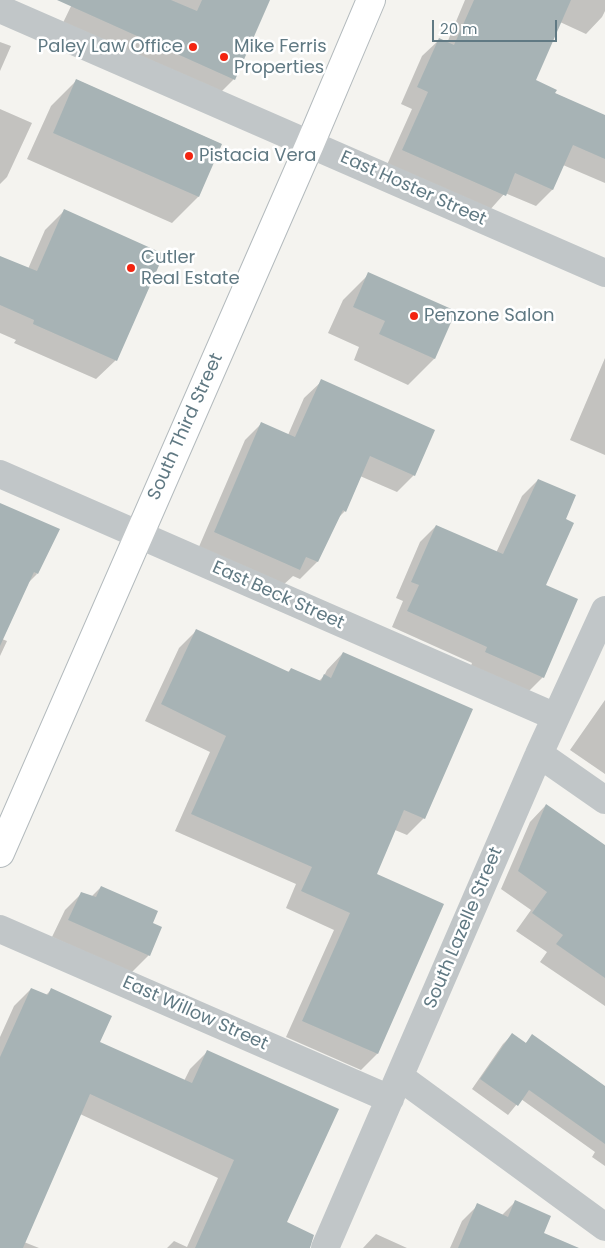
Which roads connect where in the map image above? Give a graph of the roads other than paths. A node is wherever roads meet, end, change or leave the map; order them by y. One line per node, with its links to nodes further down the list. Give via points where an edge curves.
1 (371, 0): 3 (street, South Third Street)
2 (0, 9): 3 (street, East Hoster Street)
3 (310, 144): 4 (street, East Hoster Street); 6 (street, South Third Street)
4 (605, 273)
5 (0, 474): 6 (street, East Beck Street)
6 (138, 535): 8 (street, East Beck Street); 11 (street, South Third Street)
7 (605, 610): 8 (street, South Lazelle Street)
8 (556, 717): 9 (street, South Lazelle Street)
9 (539, 754): 10 (street); 13 (street, South Lazelle Street)
10 (605, 800)
11 (0, 853)
12 (0, 929): 13 (street, East Willow Street)
13 (395, 1088): 14 (street, East Willow Street); 15 (street, South Lazelle Street)
14 (605, 1227)
15 (325, 1248)

